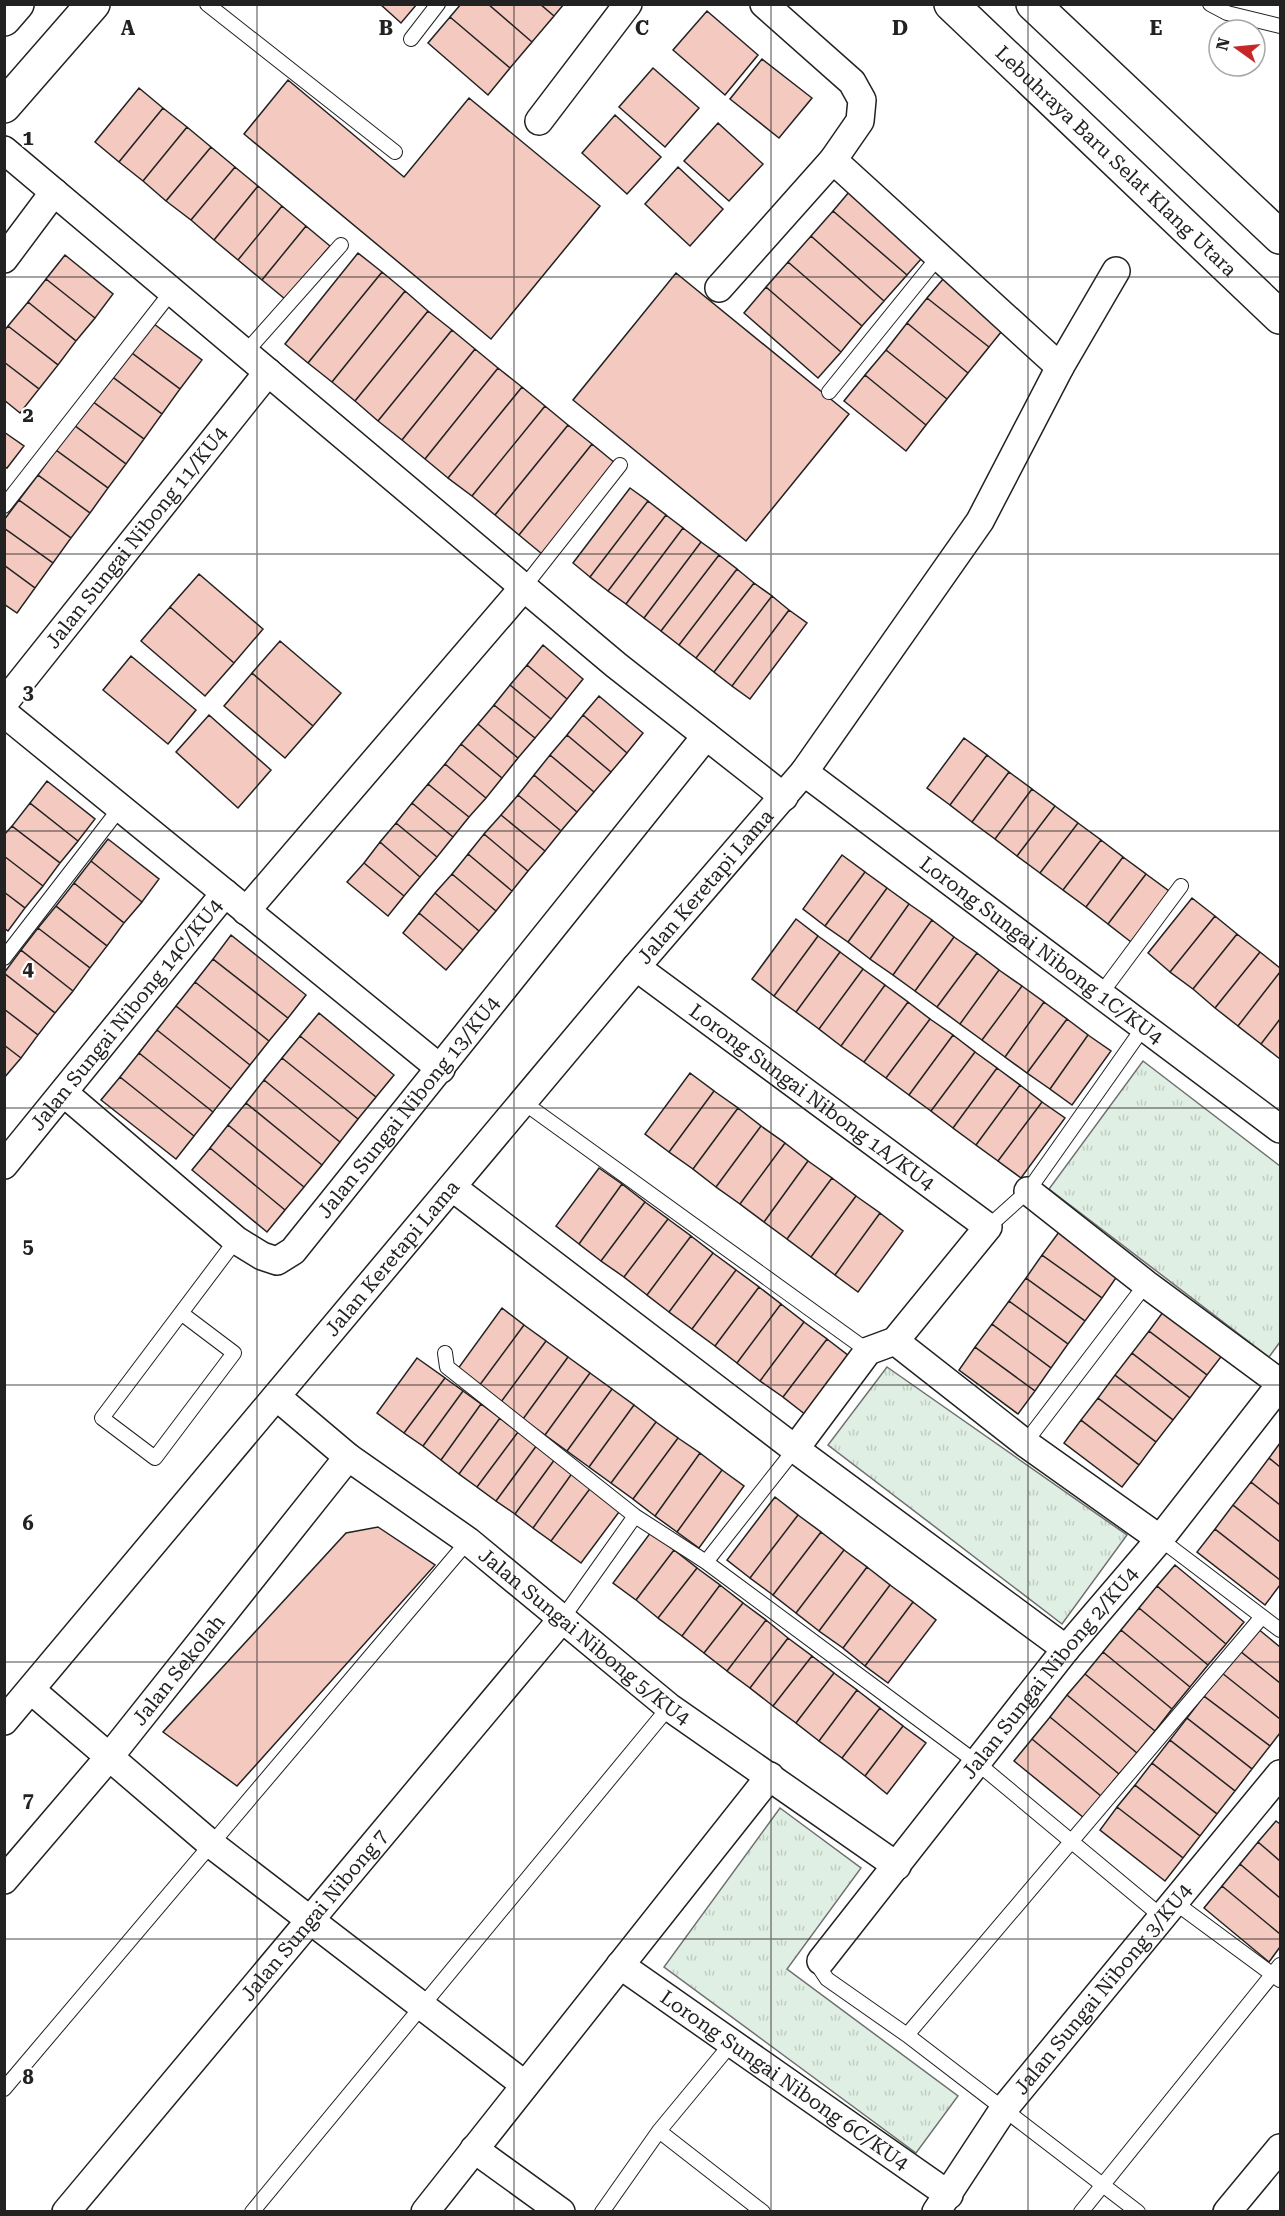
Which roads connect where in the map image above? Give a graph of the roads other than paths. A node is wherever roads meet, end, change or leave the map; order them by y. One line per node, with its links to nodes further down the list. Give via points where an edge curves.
1 (17, 4): 10 (highway)
2 (93, 4): 13 (highway)
3 (207, 4): 16 (lane)
4 (438, 4): 12 (lane)
5 (628, 4): 14 (street)
6 (764, 4): 17 (street, via 852,82 862,100 860,121)
7 (951, 4): 26 (highway, Lebuhraya Baru Selat Klang Utara)
8 (1032, 4): 19 (highway)
9 (1210, 4): 11 (lane, via 1227,13)
10 (4, 19)
11 (1281, 26)
12 (411, 39)
13 (4, 106)
14 (539, 121)
15 (4, 150): 18 (street)
16 (395, 153)
17 (833, 160): 21 (street); 24 (street)
18 (54, 192): 22 (street); 25 (street)
19 (1281, 237)
20 (341, 245): 27 (lane)
21 (939, 256): 28 (street); 30 (lane)
22 (4, 259)
23 (1116, 270): 28 (street, Jalan Keretapi Lama)
24 (719, 288)
25 (172, 291): 27 (street); 32 (lane)
26 (1275, 310)
27 (245, 353): 29 (street)
28 (1060, 367): 36 (street, Jalan Keretapi Lama, via 980,521)
29 (268, 372): 33 (street); 34 (street, Jalan Sungai Nibong 11/KU4)
30 (830, 392)
31 (620, 465): 33 (lane)
32 (4, 506)
33 (524, 587): 35 (street); 41 (street)
34 (6, 717): 38 (street)
35 (706, 736): 37 (street); 46 (street, Jalan Sungai Nibong 13/KU4)
36 (804, 772): 37 (street, Jalan Keretapi Lama); 44 (street, Lorong Sungai Nibong 1C/KU4)
37 (784, 797): 43 (street, Jalan Keretapi Lama)
38 (120, 808): 40 (street); 42 (lane)
39 (1181, 886): 44 (lane)
40 (225, 893): 41 (street); 47 (street, Jalan Sungai Nibong 14C/KU4)
41 (246, 910): 46 (street)
42 (4, 958)
43 (636, 967): 48 (street, Jalan Keretapi Lama); 53 (street, Lorong Sungai Nibong 1A/KU4)
44 (1100, 995): 45 (street, Lorong Sungai Nibong 1C/KU4)
45 (1143, 1028): 49 (street, Lorong Sungai Nibong 1C/KU4); 52 (lane)
46 (441, 1069): 54 (street, Jalan Sungai Nibong 13/KU4, via 293,1251 277,1261)
47 (64, 1093): 50 (street, Jalan Sungai Nibong 14C/KU4); 54 (street, Jalan Sungai Nibong 13/KU4)
48 (523, 1102): 51 (street, Jalan Keretapi Lama); 58 (lane)
49 (1281, 1129)
50 (4, 1165)
51 (452, 1187): 61 (street, Jalan Keretapi Lama); 63 (street)
52 (1028, 1191): 53 (lane); 55 (street)
53 (988, 1227): 57 (street)
54 (236, 1240): 56 (lane)
55 (1146, 1284): 60 (street); 62 (lane)
56 (181, 1313): 56 (lane, via 102,1418 155,1458 234,1353)
57 (895, 1341): 58 (street); 62 (street)
58 (868, 1352): 63 (street)
59 (445, 1353): 65 (lane, via 447,1367)
60 (1281, 1384): 66 (street, Jalan Sungai Nibong 2/KU4)
61 (277, 1397): 64 (street, Jalan Sungai Nibong 5/KU4); 73 (street, Jalan Keretapi Lama)
62 (1025, 1443): 66 (street)
63 (795, 1449): 68 (lane); 72 (street)
64 (348, 1457): 67 (street, Jalan Sungai Nibong 5/KU4); 76 (street, Jalan Sekolah)
65 (635, 1516): 68 (lane); 70 (lane)
66 (1160, 1539): 69 (lane); 72 (street, Jalan Sungai Nibong 2/KU4)
67 (468, 1541): 70 (street, Jalan Sungai Nibong 5/KU4); 81 (lane)
68 (706, 1562): 77 (lane)
69 (1261, 1618): 71 (lane); 80 (lane)
70 (562, 1619): 74 (street, Jalan Sungai Nibong 5/KU4); 85 (street, Jalan Sungai Nibong 7)
71 (1281, 1630)
72 (1066, 1649): 77 (street, Jalan Sungai Nibong 2/KU4)
73 (31, 1690): 75 (street, Jalan Keretapi Lama); 76 (street)
74 (669, 1707): 79 (street, Jalan Sungai Nibong 5/KU4); 89 (lane)
75 (4, 1721)
76 (110, 1756): 81 (street); 83 (street, Jalan Sekolah)
77 (976, 1762): 80 (lane); 82 (street, Jalan Sungai Nibong 2/KU4)
78 (1281, 1774): 84 (street, Jalan Sungai Nibong 3/KU4)
79 (770, 1776): 82 (street, Jalan Sungai Nibong 5/KU4); 87 (street)
80 (1072, 1841): 84 (lane); 90 (lane)
81 (211, 1844): 85 (street); 93 (lane)
82 (897, 1866): 86 (street, Jalan Sungai Nibong 2/KU4)
83 (4, 1880)
84 (1167, 1909): 88 (lane); 94 (street, Jalan Sungai Nibong 3/KU4)
85 (310, 1922): 89 (street); 100 (street, Jalan Sungai Nibong 7)
86 (821, 1961): 90 (lane, via 827,1979)
87 (620, 1965): 91 (street, Lorong Sungai Nibong 6C/KU4); 92 (street)
88 (1278, 1973): 98 (lane)
89 (422, 2005): 92 (street); 101 (lane)
90 (907, 2035): 94 (lane)
91 (731, 2044): 95 (lane); 99 (street, Lorong Sungai Nibong 6C/KU4)
92 (525, 2085): 97 (street)
93 (4, 2089)
94 (1003, 2110): 98 (lane); 99 (street, Jalan Sungai Nibong 3/KU4)
95 (659, 2132): 104 (lane); 105 (lane)
96 (1281, 2148): 108 (street)
97 (474, 2149): 102 (street); 103 (street)
98 (1102, 2184): 106 (lane); 107 (lane)
99 (943, 2203)
100 (66, 2211)
101 (252, 2211)
102 (425, 2211)
103 (561, 2211)
104 (602, 2211)
105 (763, 2211)
106 (1081, 2211)
107 (1138, 2211)
108 (1227, 2211)

